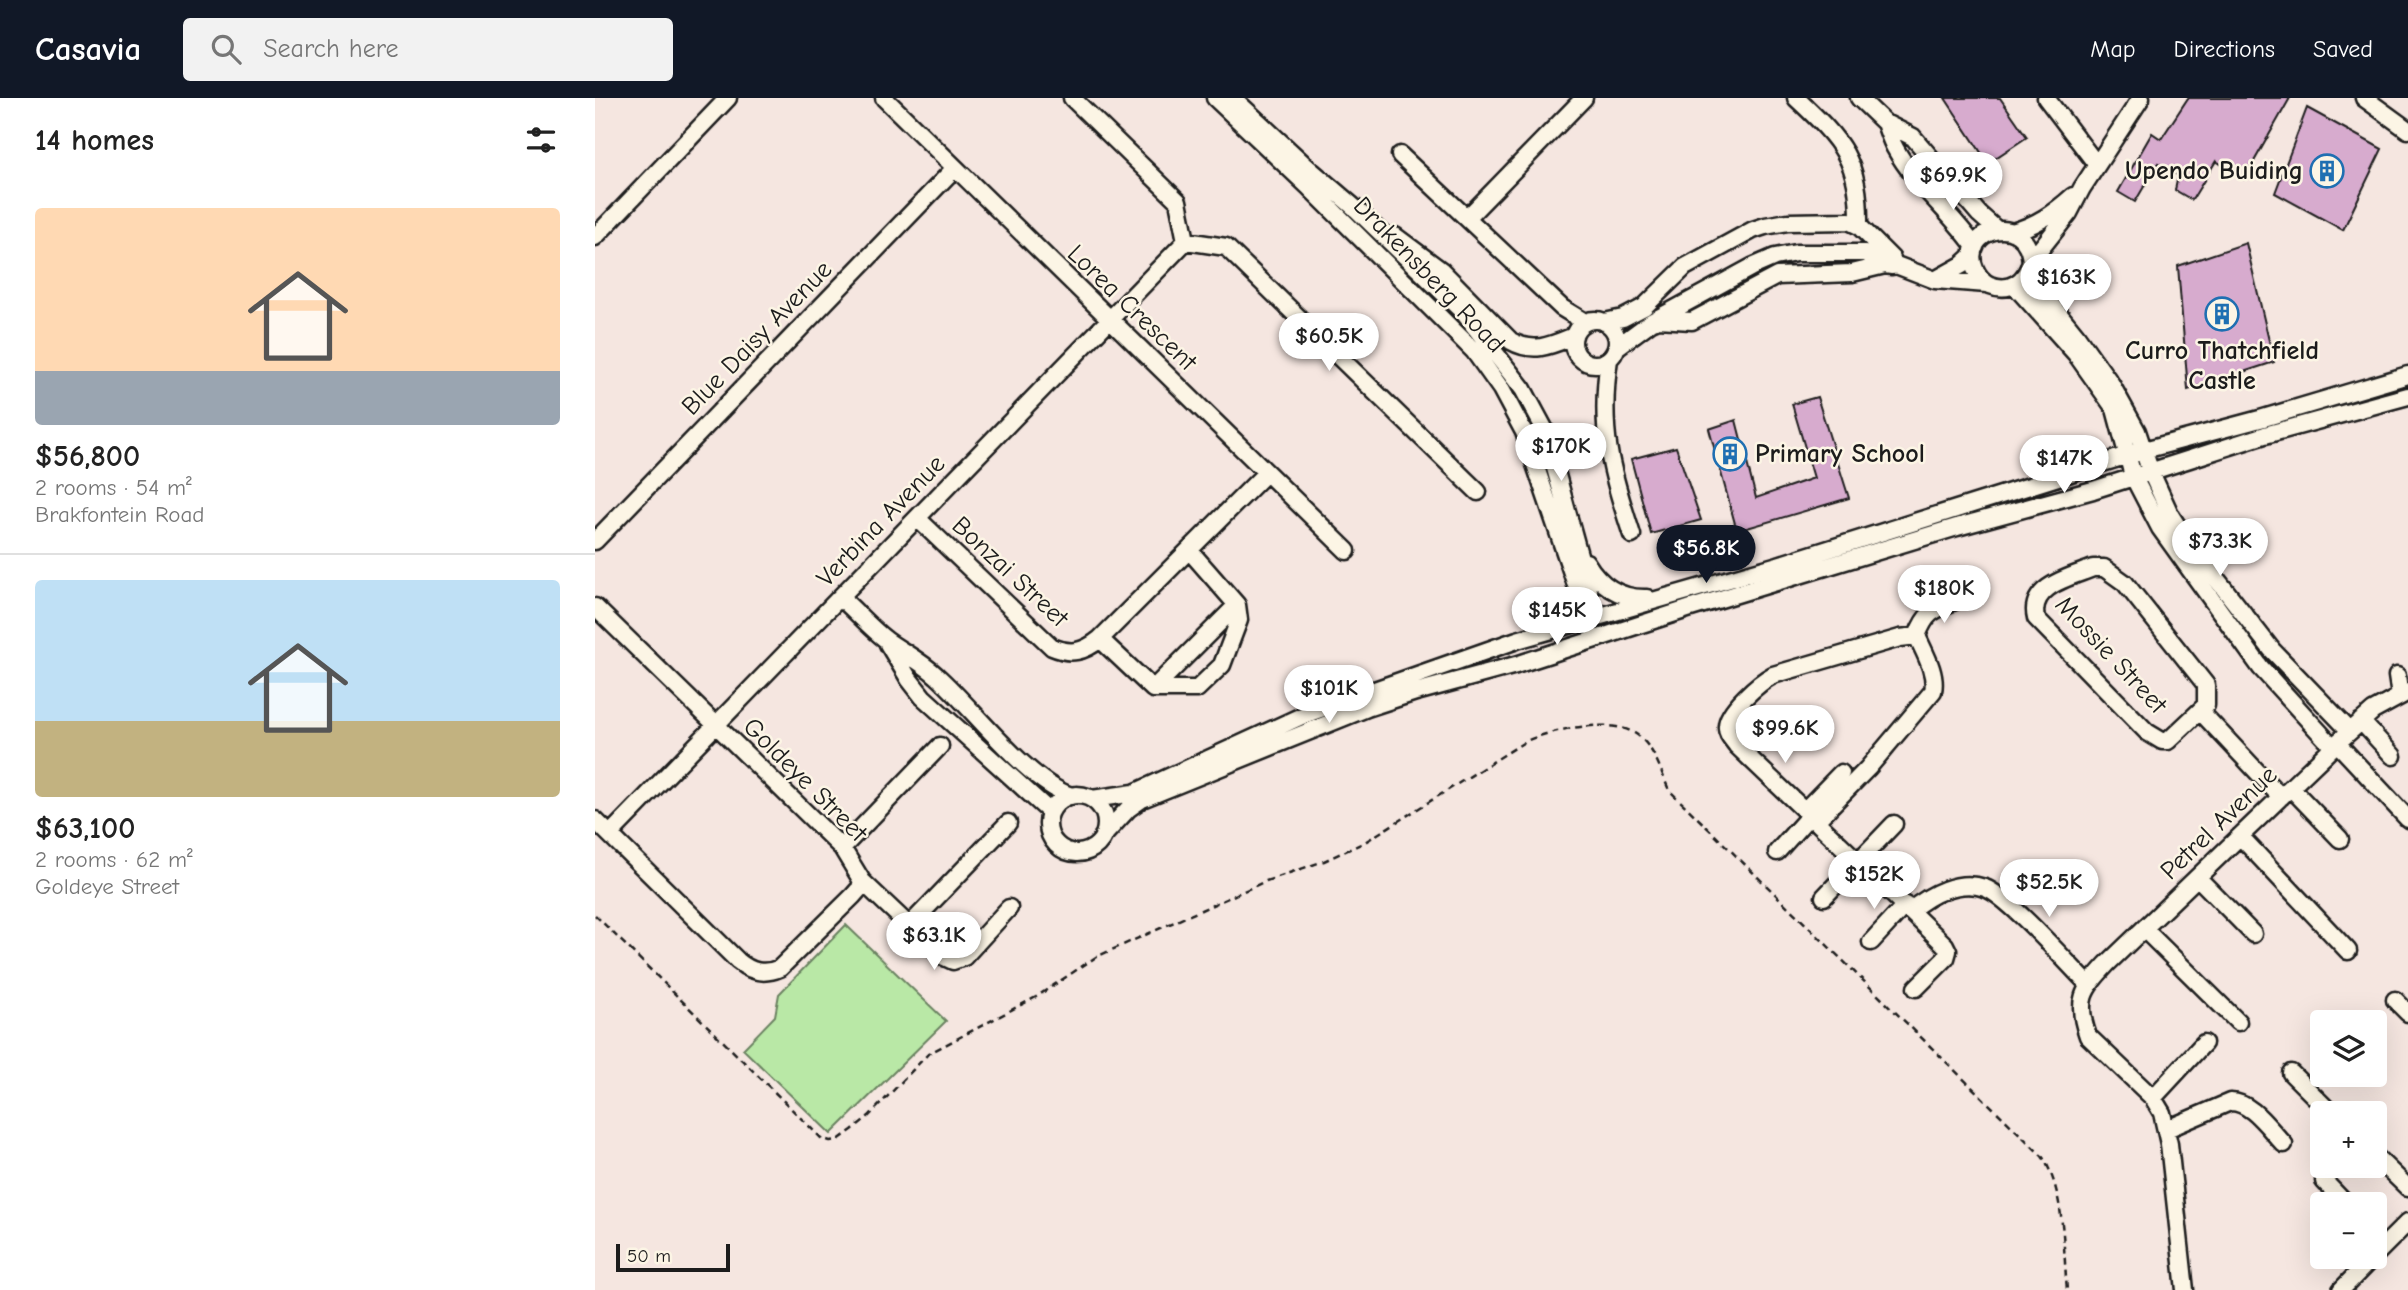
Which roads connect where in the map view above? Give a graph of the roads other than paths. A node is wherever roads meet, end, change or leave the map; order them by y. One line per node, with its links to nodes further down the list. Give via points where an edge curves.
1 (729, 98): 22 (street)
2 (884, 98): 16 (street, Lorea Crescent)
3 (1072, 98): 23 (street, via 1178,201)
4 (1215, 98): 56 (street, Drakensberg Road, via 1474,351 1524,432)
5 (1233, 98): 18 (street, Drakensberg Road)
6 (1584, 98): 19 (street)
7 (1796, 98): 20 (street, via 1828,127 1846,153 1855,172)
8 (1859, 98): 12 (street)
9 (2046, 98): 15 (street)
10 (2141, 98): 15 (street)
11 (2364, 98): 13 (street)
12 (1885, 123): 21 (street, via 1913,137 1979,215); 24 (street, via 1904,162 1954,218)
13 (2408, 129)
14 (1400, 155): 19 (street)
15 (2097, 165): 17 (street)
16 (954, 169): 30 (street, Lorea Crescent); 47 (street, Blue Daisy Avenue)
17 (2082, 188): 21 (street, via 2030,227); 25 (street)
18 (1355, 208): 33 (street, via 1442,271 1521,347 1550,346); 48 (street, Drakensberg Road, via 1464,313 1523,389 1544,428)
19 (1468, 217): 33 (street, via 1562,308)
20 (1860, 226): 26 (street); 31 (street, via 1849,221 1801,222 1753,230 1685,267 1644,307)
21 (2005, 231): 24 (street, via 1984,235); 25 (street, via 2027,243)
22 (595, 237)
23 (1186, 241): 30 (street, Verbina Avenue); 44 (street, via 1226,247)
24 (1974, 251): 27 (street, via 1962,265); 28 (street, via 1976,272)
25 (2030, 266): 29 (street); 39 (street, via 2038,288 2111,384)
26 (1905, 268): 27 (street); 32 (street, via 1885,265 1852,273 1777,276 1692,321); 32 (street, via 1865,253 1775,257)
27 (1935, 280): 28 (street)
28 (1987, 284): 29 (street, via 2000,288)
29 (2014, 285): 40 (street, via 2109,400 2119,419)
30 (1109, 320): 42 (street, Lorea Crescent); 45 (street, Verbina Avenue)
31 (1604, 321): 33 (street, via 1591,320); 34 (street, via 1615,332)
32 (1651, 322): 34 (street)
33 (1578, 330): 35 (street, via 1574,350)
34 (1613, 353): 35 (street, via 1604,362); 37 (street)
35 (1590, 363): 37 (street)
36 (2408, 375): 39 (street)
37 (1604, 394): 46 (street, via 1606,444)
38 (2408, 396): 41 (street)
39 (2144, 450): 40 (street); 41 (street)
40 (2127, 455): 43 (street); 51 (street)
41 (2150, 470): 43 (street); 61 (street, via 2187,541)
42 (1266, 473): 49 (street); 50 (street, Lorea Crescent)
43 (2133, 475): 58 (street); 62 (street, via 2160,527)
44 (1478, 492)
45 (918, 519): 52 (street, Verbina Avenue); 59 (street, Bonzai Street, via 1052,647 1081,652)
46 (1632, 535)
47 (595, 541)
48 (1575, 545): 51 (street, via 1596,579 1611,590 1641,598); 56 (street, Drakensberg Road)
49 (1189, 550): 54 (street); 59 (street)
50 (1347, 551)
51 (1682, 594): 56 (street)
52 (841, 598): 60 (street); 68 (street, Verbina Avenue)
53 (1957, 600): 57 (street, via 1927,615)
54 (1237, 605): 64 (street); 64 (street, via 1240,620 1222,665 1197,689)
55 (595, 607): 68 (street, Goldeye Street)
56 (1592, 617): 58 (street, Drakensberg Road); 66 (street, via 1517,640)
57 (1917, 636): 78 (street, via 1933,672 1934,691 1868,768); 78 (street, via 1773,675 1729,716 1728,733 1737,746)
58 (1599, 638): 66 (street, via 1516,665)
59 (1100, 639): 64 (street)
60 (886, 640): 74 (street, via 937,676 1040,778); 77 (street, via 923,697)
61 (2284, 662): 62 (street); 69 (street)
62 (2268, 676): 69 (street)
63 (2397, 676): 65 (street)
64 (1153, 689)
65 (2404, 694): 69 (street, Petrel Avenue, via 2373,710)
66 (1340, 710): 75 (street, via 1306,714 1135,793); 85 (street, via 1143,799)
67 (2201, 712): 67 (street, Mossie Street, via 2206,705 2206,685 2113,573 2094,568 2059,581 2039,595 2036,618 2155,738 2168,741); 73 (street, Mossie Street)
68 (715, 724): 84 (street, Verbina Avenue); 87 (street, Goldeye Street)
69 (2345, 736): 71 (street); 73 (street, Petrel Avenue); 76 (street); 79 (street)
70 (940, 746): 87 (street)
71 (2393, 756)
72 (1842, 773): 78 (street)
73 (2286, 792): 83 (street, Petrel Avenue); 86 (street, Mossie Street)
74 (1071, 796): 75 (street); 77 (street)
75 (1092, 799): 85 (street, via 1103,812)
76 (2408, 805)
77 (1050, 812): 85 (street, via 1049,830 1065,850 1083,852)
78 (1811, 815): 88 (street); 89 (street)
79 (2408, 819)
80 (595, 820): 84 (street, Goldeye Street)
81 (1009, 823): 96 (street)
82 (1894, 824): 89 (street)
83 (2243, 833): 90 (street, Petrel Avenue); 97 (street); 100 (street)
84 (610, 834): 91 (street, Goldeye Street, via 738,961 756,972 780,968 853,896)
85 (1103, 836)
86 (2340, 839)
87 (842, 848): 91 (street, Goldeye Street)
88 (1777, 852)
89 (1859, 860): 92 (street); 94 (street)
90 (2198, 877): 95 (street, Petrel Avenue); 98 (street)
91 (862, 881): 96 (street)
92 (1825, 897)
93 (1009, 908): 96 (street, via 964,957 953,961)
94 (1908, 908): 99 (street); 102 (street, via 1941,890 1984,888 2007,904); 103 (street, via 1948,951)
95 (2148, 926): 101 (street); 102 (street, Petrel Avenue); 106 (street)
96 (908, 927)
97 (2344, 933)
98 (2253, 934)
99 (1871, 942)
100 (2348, 950)
101 (2206, 978)
102 (2088, 984): 109 (street, via 2082,1006 2088,1035)
103 (1916, 989)
104 (2395, 1000): 105 (street)
105 (2408, 1013)
106 (2238, 1022)
107 (2204, 1043): 109 (street)
108 (2291, 1073): 110 (street)
109 (2153, 1098): 111 (street)
110 (2320, 1101)
111 (2167, 1129): 112 (street, via 2239,1102); 121 (street)
112 (2284, 1144)
113 (2387, 1168): 115 (street)
114 (2324, 1181): 116 (street)
115 (2408, 1188)
116 (2335, 1192)
117 (2405, 1231): 118 (street)
118 (2387, 1242)
119 (2360, 1269): 120 (street)
120 (2343, 1289)
121 (2186, 1290)

